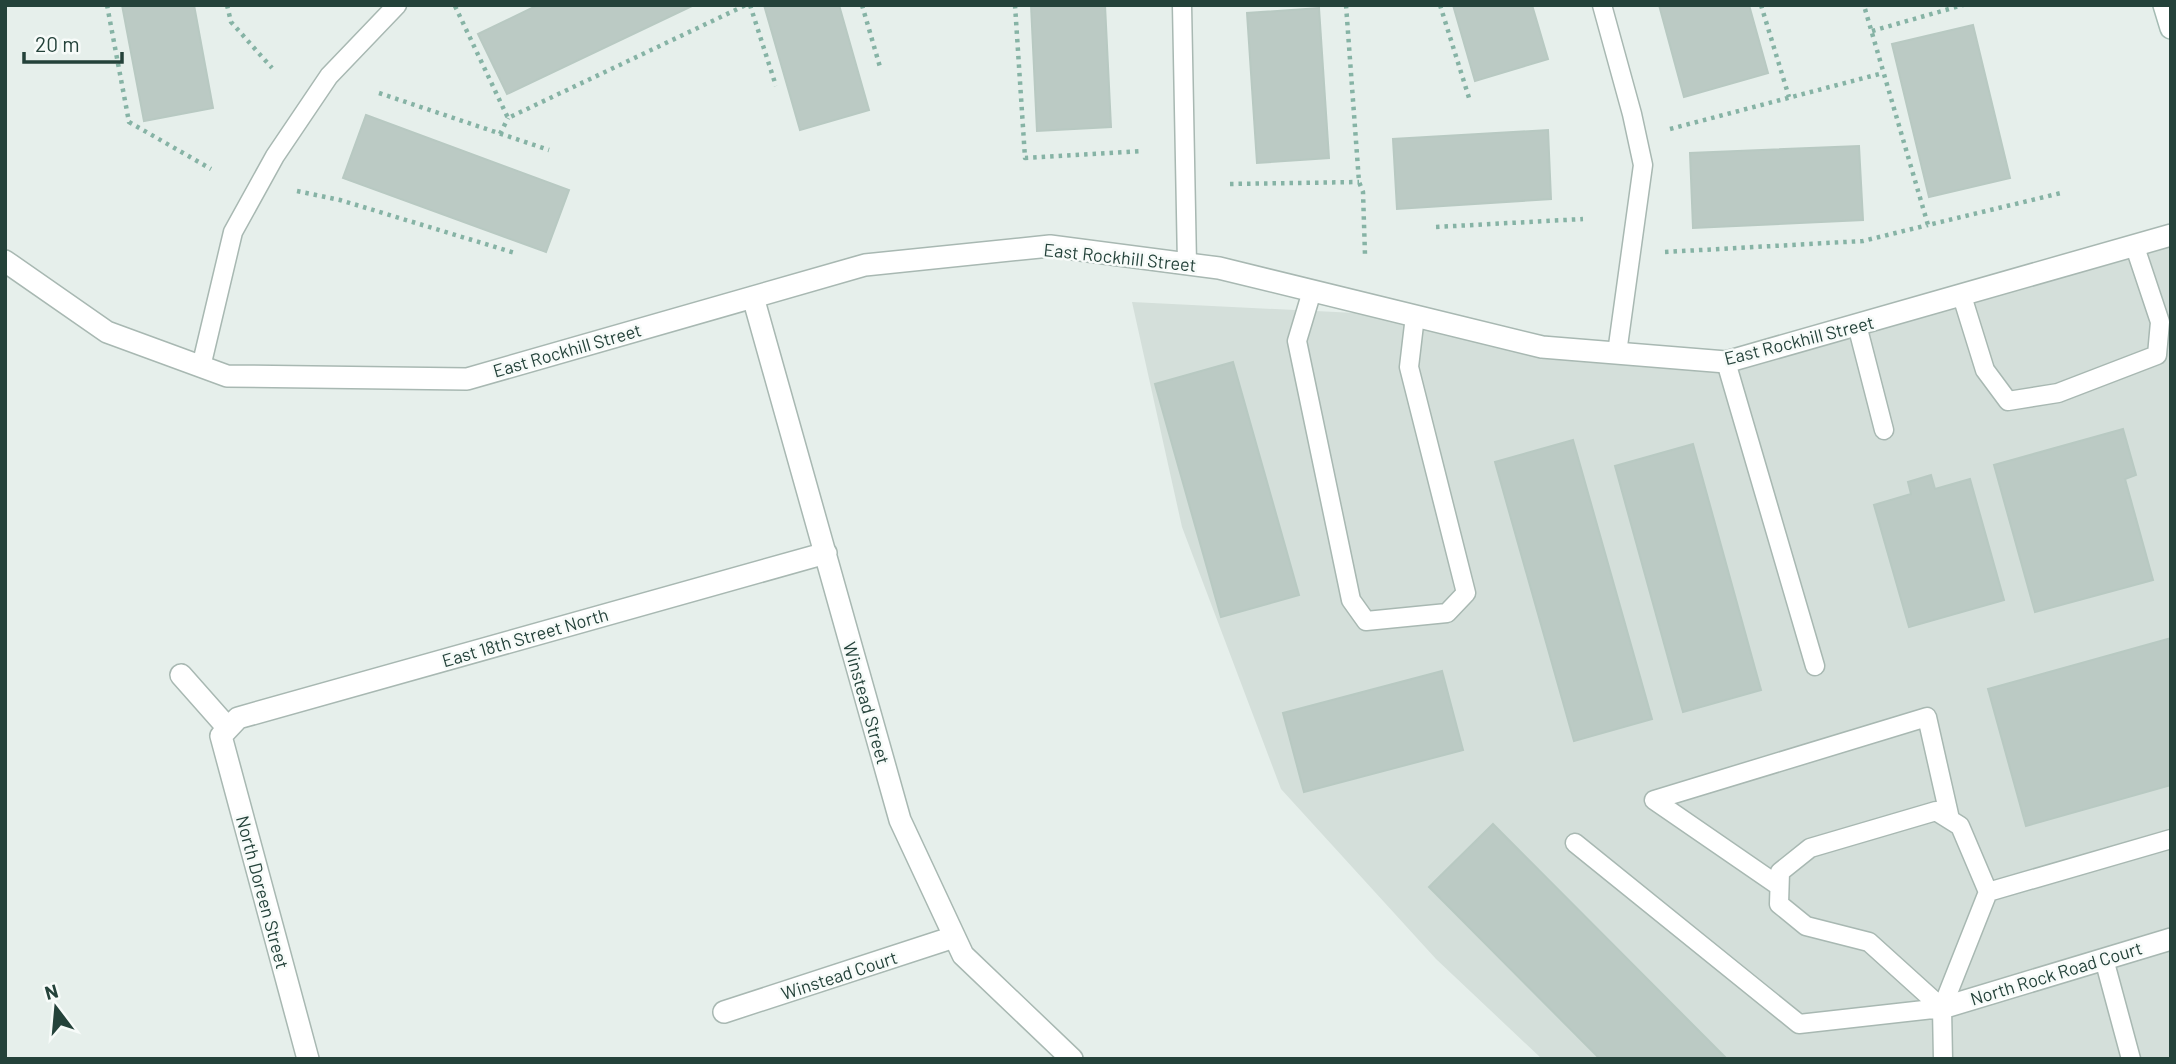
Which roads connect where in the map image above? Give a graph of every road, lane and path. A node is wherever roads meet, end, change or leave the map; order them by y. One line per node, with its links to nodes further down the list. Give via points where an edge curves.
1 (107, 5): 30 (path, via 129,122)
2 (227, 5): 19 (path, via 231,22)
3 (397, 5): 52 (lane, via 329,76 275,156 233,232)
4 (748, 5): 21 (path); 25 (path)
5 (862, 5): 18 (path)
6 (1015, 5): 29 (path, via 1025,158)
7 (1182, 5): 44 (lane)
8 (1346, 5): 31 (path)
9 (1440, 5): 24 (path)
10 (1602, 5): 50 (lane, via 1643,165)
11 (1761, 5): 23 (path)
12 (1962, 5): 17 (path)
13 (2164, 5): 16 (street)
14 (455, 6): 25 (path)
15 (1866, 9): 17 (path)
16 (2171, 29)
17 (1871, 31): 20 (path)
18 (880, 67)
19 (272, 68)
20 (1883, 73): 23 (path); 36 (path)
21 (776, 86)
22 (379, 93): 27 (path)
23 (1789, 97): 26 (path)
24 (1470, 101)
25 (508, 118): 27 (path)
26 (1670, 129)
27 (500, 134): 28 (path)
28 (549, 150)
29 (1142, 151)
30 (211, 169)
31 (1359, 182): 32 (path); 42 (path)
32 (1230, 184)
33 (297, 191): 41 (path)
34 (2061, 193): 36 (path)
35 (1583, 219): 37 (path)
36 (1928, 225): 40 (path, via 1863,241)
37 (1436, 227)
38 (2171, 236): 39 (street, East Rockhill Street)
39 (2135, 247): 46 (street, East Rockhill Street); 46 (lane, via 2160,323 2157,355 2058,393 2008,401 1986,370)
40 (1665, 251)
41 (516, 253)
42 (1365, 255)
43 (5, 261): 52 (street, East Rockhill Street, via 107,332)
44 (1187, 264): 45 (street, East Rockhill Street); 47 (street, East Rockhill Street, via 1049,246 865,265)
45 (1312, 291): 48 (street, East Rockhill Street); 48 (lane, via 1297,341 1351,600 1366,621 1447,612 1466,593 1409,367)
46 (1962, 296): 49 (street, East Rockhill Street)
47 (754, 297): 52 (street, East Rockhill Street, via 467,379 226,376); 54 (street, Winstead Street)
48 (1416, 316): 50 (street, East Rockhill Street, via 1542,347)
49 (1857, 325): 51 (street, East Rockhill Street); 53 (lane)
50 (1616, 353): 51 (street, East Rockhill Street)
51 (1726, 362): 55 (lane)
52 (201, 367)
53 (1884, 430)
54 (826, 553): 57 (street, East 18th Street North, via 238,718); 63 (street, Winstead Street, via 900,820)
55 (1815, 666)
56 (181, 675): 57 (street)
57 (227, 727): 68 (street, North Doreen Street, via 221,736)
58 (1950, 819): 61 (lane, via 1936,811 1810,848 1780,872); 61 (lane, via 1927,717 1654,800); 62 (lane, via 1960,826)
59 (2171, 839): 62 (lane)
60 (1575, 843): 66 (lane, via 1799,1024)
61 (1779, 886): 66 (lane, via 1779,904 1806,926 1869,942)
62 (1988, 892): 66 (lane)
63 (954, 937): 67 (street, Winstead Court); 69 (street, Winstead Street, via 963,955)
64 (2171, 939): 65 (street, North Rock Road Court)
65 (2104, 959): 66 (street, North Rock Road Court); 71 (lane)
66 (1942, 1008): 70 (lane)
67 (724, 1012)
68 (308, 1059)
69 (1072, 1059)
70 (1943, 1059)
71 (2131, 1059)

